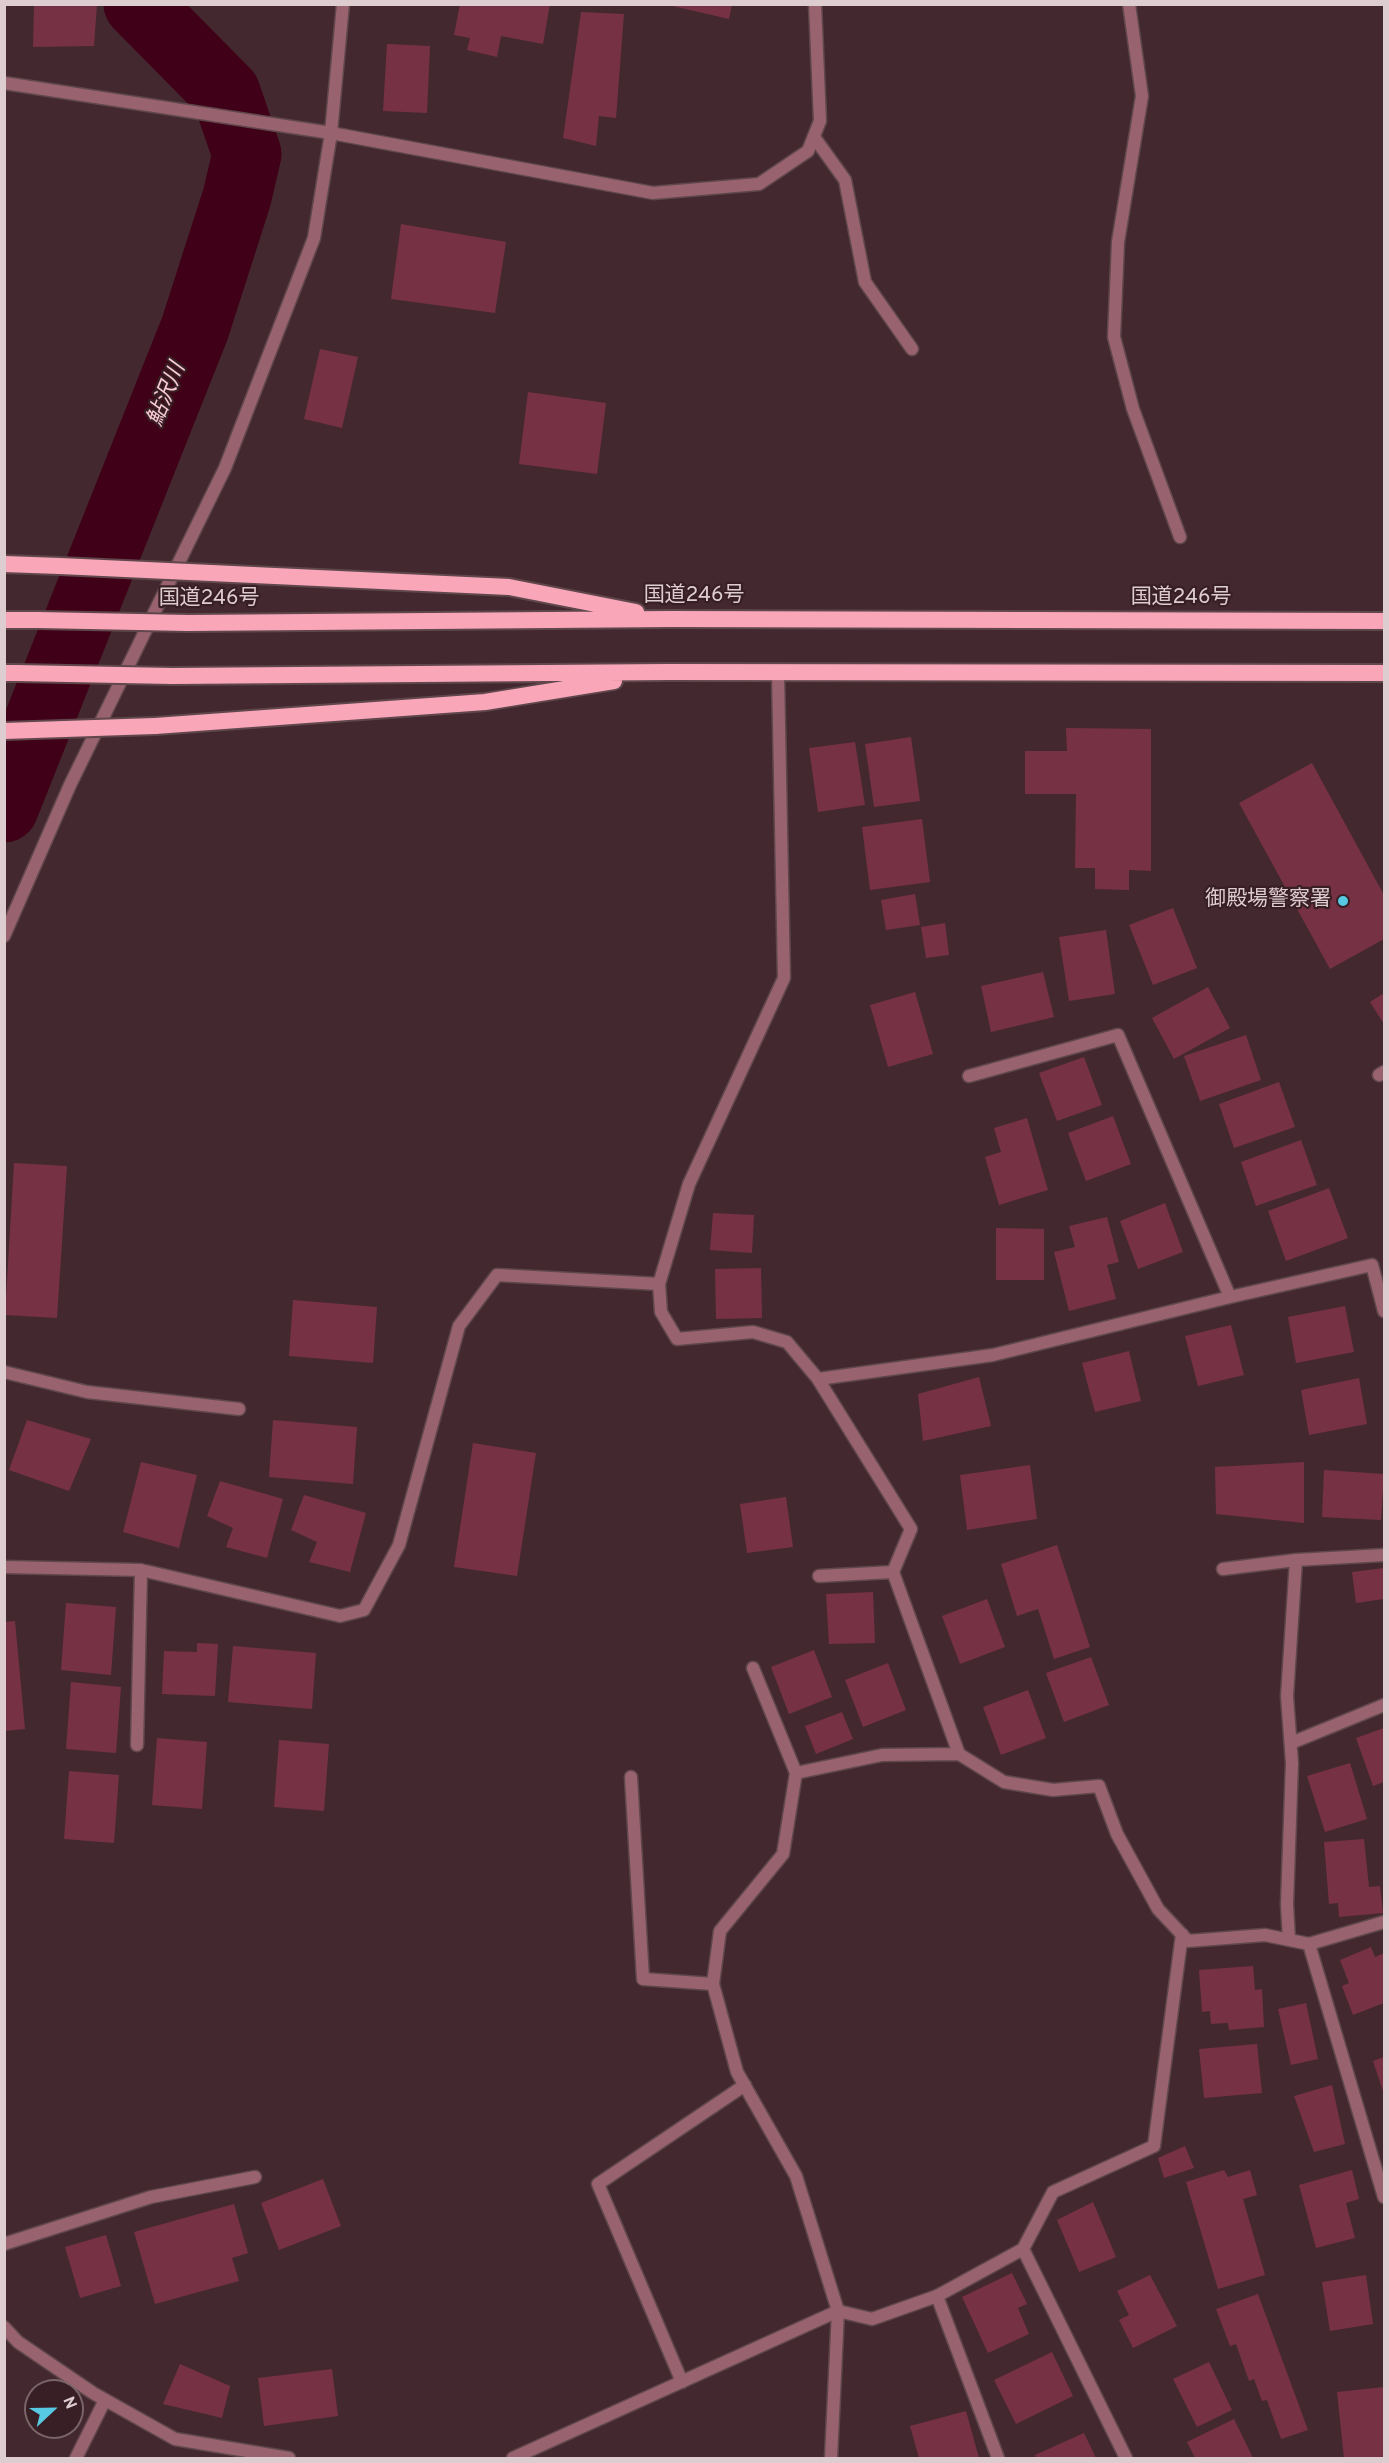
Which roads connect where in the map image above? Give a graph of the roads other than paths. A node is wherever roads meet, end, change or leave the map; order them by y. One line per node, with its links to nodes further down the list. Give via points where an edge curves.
1 (343, 4): 5 (street)
2 (815, 4): 6 (street, via 820,121)
3 (1129, 4): 8 (street, via 1142,96 1118,242 1113,338 1133,409)
4 (4, 83): 5 (street)
5 (331, 133): 6 (street, via 653,193 759,184 808,151); 18 (street, via 314,238 225,468 70,784)
6 (814, 137): 7 (street, via 845,180 865,282)
7 (912, 349)
8 (1180, 537)
9 (4, 564): 10 (highway, bridge, via 509,587)
10 (670, 619): 11 (highway, 国道246号, bridge, via 188,623); 12 (highway, 国道246号)
11 (4, 620)
12 (1384, 621)
13 (668, 672): 14 (highway, bridge, via 172,676); 15 (highway); 17 (highway, bridge, via 485,702 155,726)
14 (11, 673)
15 (778, 674): 16 (highway); 20 (street, via 784,978 688,1184)
16 (1384, 674)
17 (4, 731)
18 (4, 936)
19 (969, 1076): 21 (street, via 1118,1035)
20 (659, 1284): 24 (street, via 661,1312 677,1340 753,1332 787,1342); 30 (street, via 497,1275 459,1326 399,1545 364,1610 340,1616)
21 (1230, 1297): 22 (street, via 1372,1265); 24 (street, via 993,1355)
22 (1384, 1311)
23 (4, 1372): 25 (street, via 87,1392)
24 (818, 1379): 31 (street, via 910,1529)
25 (239, 1409)
26 (1384, 1555): 27 (street)
27 (1296, 1560): 29 (street); 35 (street, via 1287,1696)
28 (4, 1567): 30 (street)
29 (1223, 1569)
30 (141, 1570): 36 (street)
31 (893, 1572): 32 (street); 37 (street)
32 (819, 1576)
33 (753, 1668): 38 (street)
34 (1384, 1705): 35 (street)
35 (1291, 1743): 42 (street)
36 (137, 1745)
37 (959, 1754): 38 (street, via 882,1755); 41 (street, via 1004,1782 1053,1790 1099,1786 1117,1834 1158,1909)
38 (796, 1773): 44 (street, via 783,1854 720,1931)
39 (631, 1778): 44 (street, via 644,1978)
40 (1384, 1922): 43 (street)
41 (1182, 1934): 42 (street, via 1188,1941 1265,1935); 49 (street, via 1154,2146 1053,2192)
42 (1289, 1940): 43 (street)
43 (1309, 1944): 47 (street)
44 (713, 1984): 45 (street, via 737,2072)
45 (745, 2085): 51 (street, via 796,2176); 53 (street, via 598,2184)
46 (255, 2177): 48 (street, via 151,2197)
47 (1384, 2197)
48 (4, 2244)
49 (1023, 2249): 50 (street); 60 (street)
50 (937, 2296): 51 (street, via 872,2319); 59 (street)
51 (838, 2312): 53 (street); 58 (street)
52 (4, 2327): 54 (street, via 18,2342)
53 (682, 2382): 57 (street)
54 (105, 2400): 55 (street); 56 (street, via 175,2439)
55 (76, 2458)
56 (289, 2458)
57 (513, 2458)
58 (831, 2458)
59 (998, 2458)
60 (1126, 2458)

